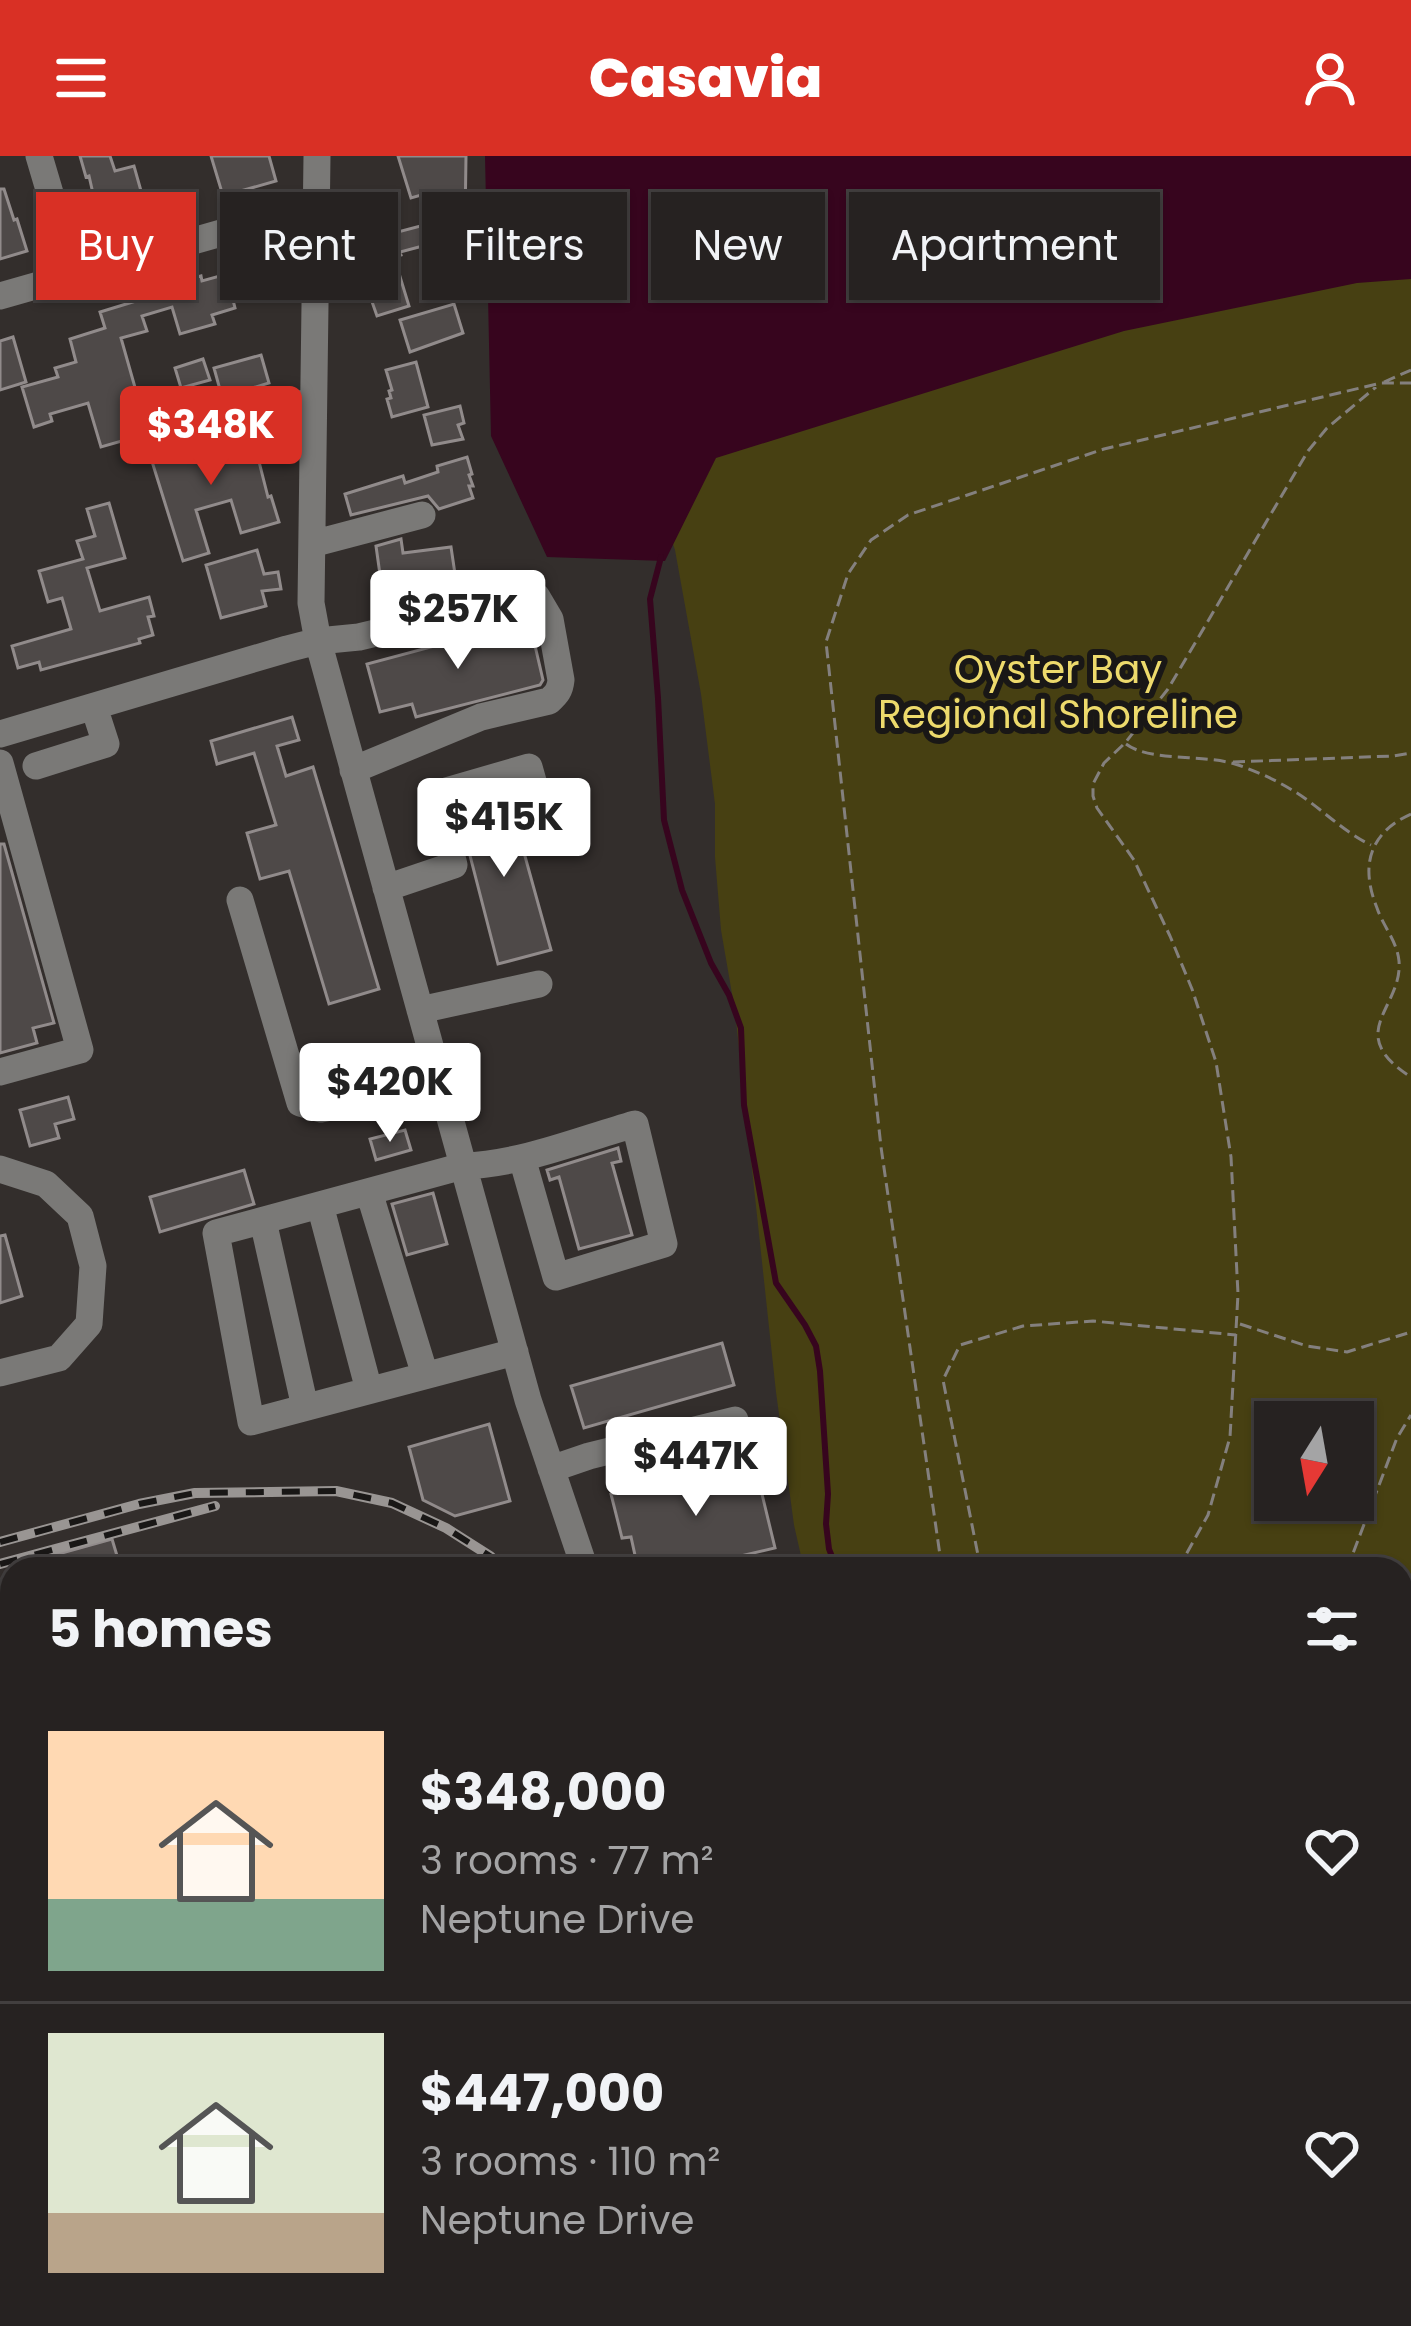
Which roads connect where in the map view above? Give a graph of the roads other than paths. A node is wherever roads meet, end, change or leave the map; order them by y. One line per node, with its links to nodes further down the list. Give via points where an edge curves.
1 (39, 156): 3 (street)
2 (317, 156): 4 (street)
3 (50, 192)
4 (316, 192)
5 (36, 285): 6 (street)
6 (0, 296)
7 (315, 300): 8 (street)
8 (314, 401): 9 (street); 11 (street)
9 (181, 432)
10 (422, 515): 11 (street)
11 (312, 544): 12 (street)
12 (318, 641): 13 (street); 17 (street); 17 (street, via 463,612 506,594 537,597 550,619 561,680 549,700 481,717)
13 (94, 707): 14 (street); 16 (street, via 106,743)
14 (0, 734)
15 (0, 763): 23 (street, via 80,1050)
16 (36, 766)
17 (353, 770): 19 (street)
18 (542, 813): 19 (street, via 529,767 436,794 454,866)
19 (386, 888): 22 (street)
20 (240, 900): 24 (street, via 300,1103 321,1109)
21 (539, 984): 22 (street)
22 (420, 1010): 24 (street)
23 (0, 1072)
24 (440, 1084): 26 (street)
25 (522, 1158): 25 (street, via 635,1124 664,1244 556,1277); 26 (street)
26 (464, 1166): 28 (street); 31 (street)
27 (0, 1169): 32 (street, via 46,1184 80,1216 93,1266 89,1324 59,1358)
28 (369, 1192): 29 (street); 33 (street)
29 (320, 1205): 30 (street); 34 (street)
30 (262, 1221): 35 (street); 35 (street, via 216,1233 251,1422)
31 (515, 1352): 33 (street); 37 (street)
32 (0, 1373)
33 (425, 1376): 34 (street)
34 (369, 1390): 35 (street)
35 (305, 1407)
36 (734, 1420): 37 (street)
37 (551, 1469): 38 (street)
38 (581, 1557)

